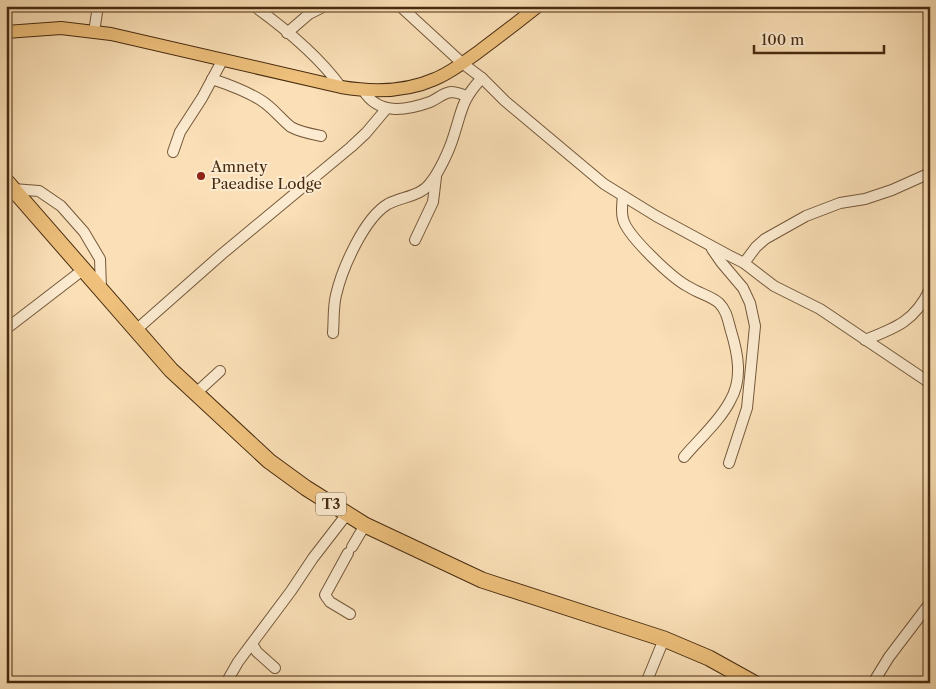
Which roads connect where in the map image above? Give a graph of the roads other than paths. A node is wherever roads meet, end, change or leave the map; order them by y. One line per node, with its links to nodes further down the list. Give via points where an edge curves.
1 (98, 6): 7 (street)
2 (254, 6): 8 (street)
3 (324, 6): 8 (street)
4 (538, 6): 10 (main road)
5 (403, 9): 10 (street)
6 (6, 32): 7 (main road, via 61,28)
7 (94, 32): 9 (main road)
8 (287, 33): 13 (street, via 324,65)
9 (223, 59): 12 (street); 13 (main road)
10 (462, 63): 11 (street); 14 (main road, via 435,79 414,86)
11 (482, 78): 15 (street); 22 (street, via 587,171)
12 (212, 79): 17 (street, via 262,100 299,131); 18 (street, via 180,132)
13 (341, 87): 14 (main road)
14 (363, 90): 16 (street, via 370,101)
15 (466, 96): 16 (street, via 452,92 405,109); 19 (street, via 453,140)
16 (387, 108): 30 (street, via 355,143)
17 (321, 136)
18 (173, 152)
19 (437, 173): 23 (street, via 433,202); 31 (street, via 427,188 388,204 366,226 350,256 337,293)
20 (930, 173): 25 (street, via 892,190 840,203 806,216 765,240)
21 (10, 185): 26 (highway, T3); 27 (street, via 39,191 61,206 84,232 100,259)
22 (623, 196): 24 (street); 36 (street, via 622,213 627,227 676,279 718,303 728,318 735,344 738,378 731,401)
23 (415, 240)
24 (711, 246): 25 (street); 37 (street, via 743,288 755,326 747,408)
25 (744, 263): 32 (street, via 774,286 820,309)
26 (84, 269): 27 (highway, T3); 29 (street)
27 (101, 289): 30 (highway, T3)
28 (930, 289): 32 (street, via 910,319)
29 (8, 325)
30 (136, 330): 35 (highway, T3)
31 (333, 333)
32 (865, 340): 34 (street)
33 (220, 370): 35 (street)
34 (930, 383)
35 (195, 394): 38 (highway, T3, via 269,461)
36 (684, 457)
37 (730, 463)
38 (347, 514): 39 (highway, T3); 43 (street)
39 (365, 525): 41 (street, via 325,595 330,602); 42 (highway, T3, via 482,580)
40 (930, 603): 48 (street)
41 (350, 614)
42 (664, 639): 46 (street); 47 (highway, T3)
43 (252, 644): 44 (street); 45 (street)
44 (275, 668)
45 (227, 682)
46 (646, 683)
47 (754, 683)
48 (873, 683)

